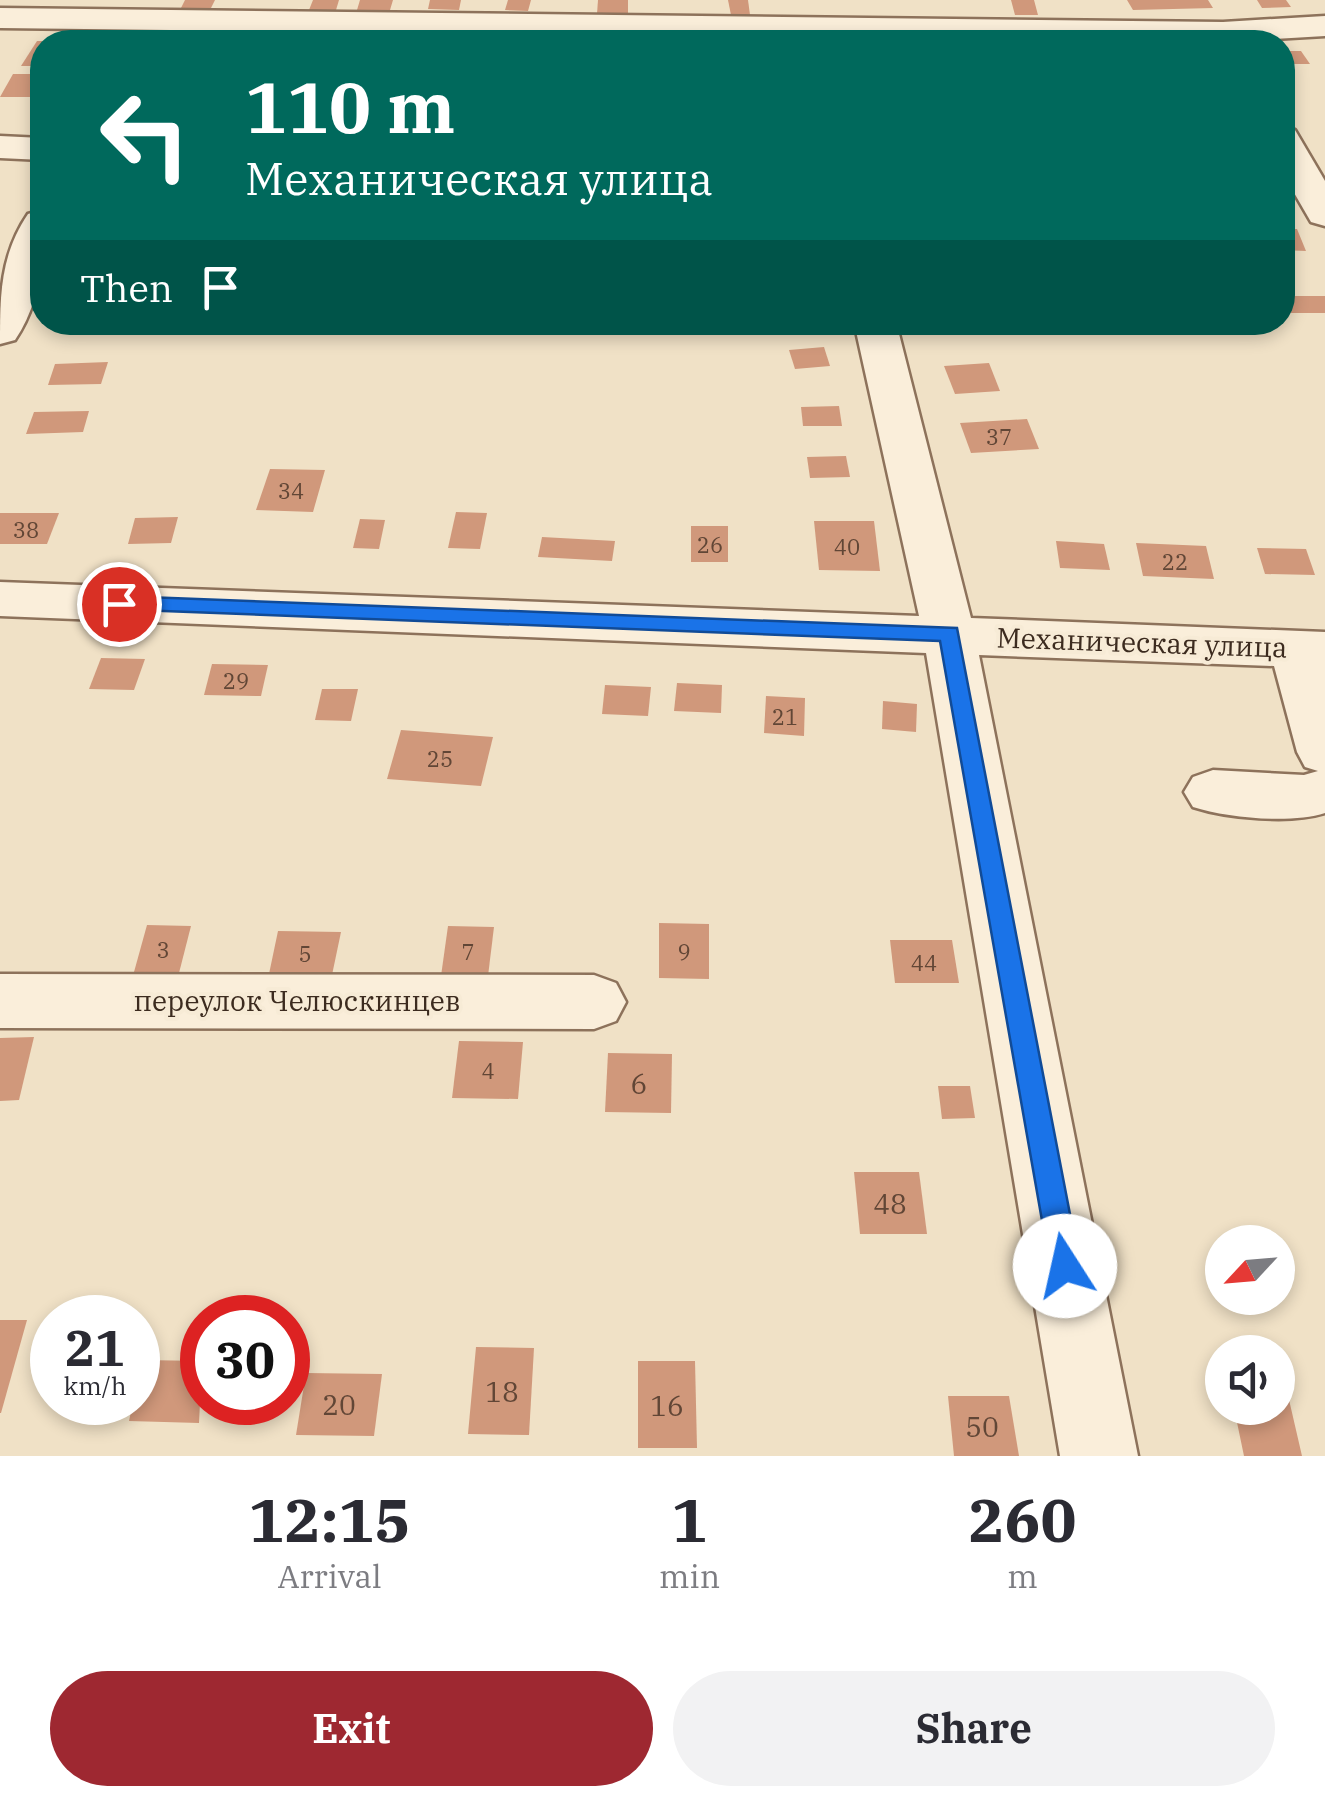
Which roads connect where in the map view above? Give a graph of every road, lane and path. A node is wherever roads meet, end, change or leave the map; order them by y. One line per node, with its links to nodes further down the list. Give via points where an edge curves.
1 (0, 18): 2 (street)
2 (136, 20): 3 (street)
3 (808, 23): 5 (street)
4 (1325, 26): 6 (street)
5 (1017, 30)
6 (1289, 30)
7 (0, 147): 8 (street)
8 (30, 148)
9 (1295, 167): 10 (street)
10 (1313, 207)
11 (30, 253): 12 (street)
12 (0, 331)
13 (877, 335): 15 (street)
14 (0, 599): 15 (street, Механическая улица)
15 (949, 634): 16 (street, Механическая улица); 22 (street)
16 (1310, 649): 17 (street)
17 (1325, 752)
18 (1325, 790): 19 (street, via 1308,797)
19 (1213, 792)
20 (0, 1001): 21 (street, переулок Челюскинцев)
21 (594, 1002)
22 (1099, 1456)

